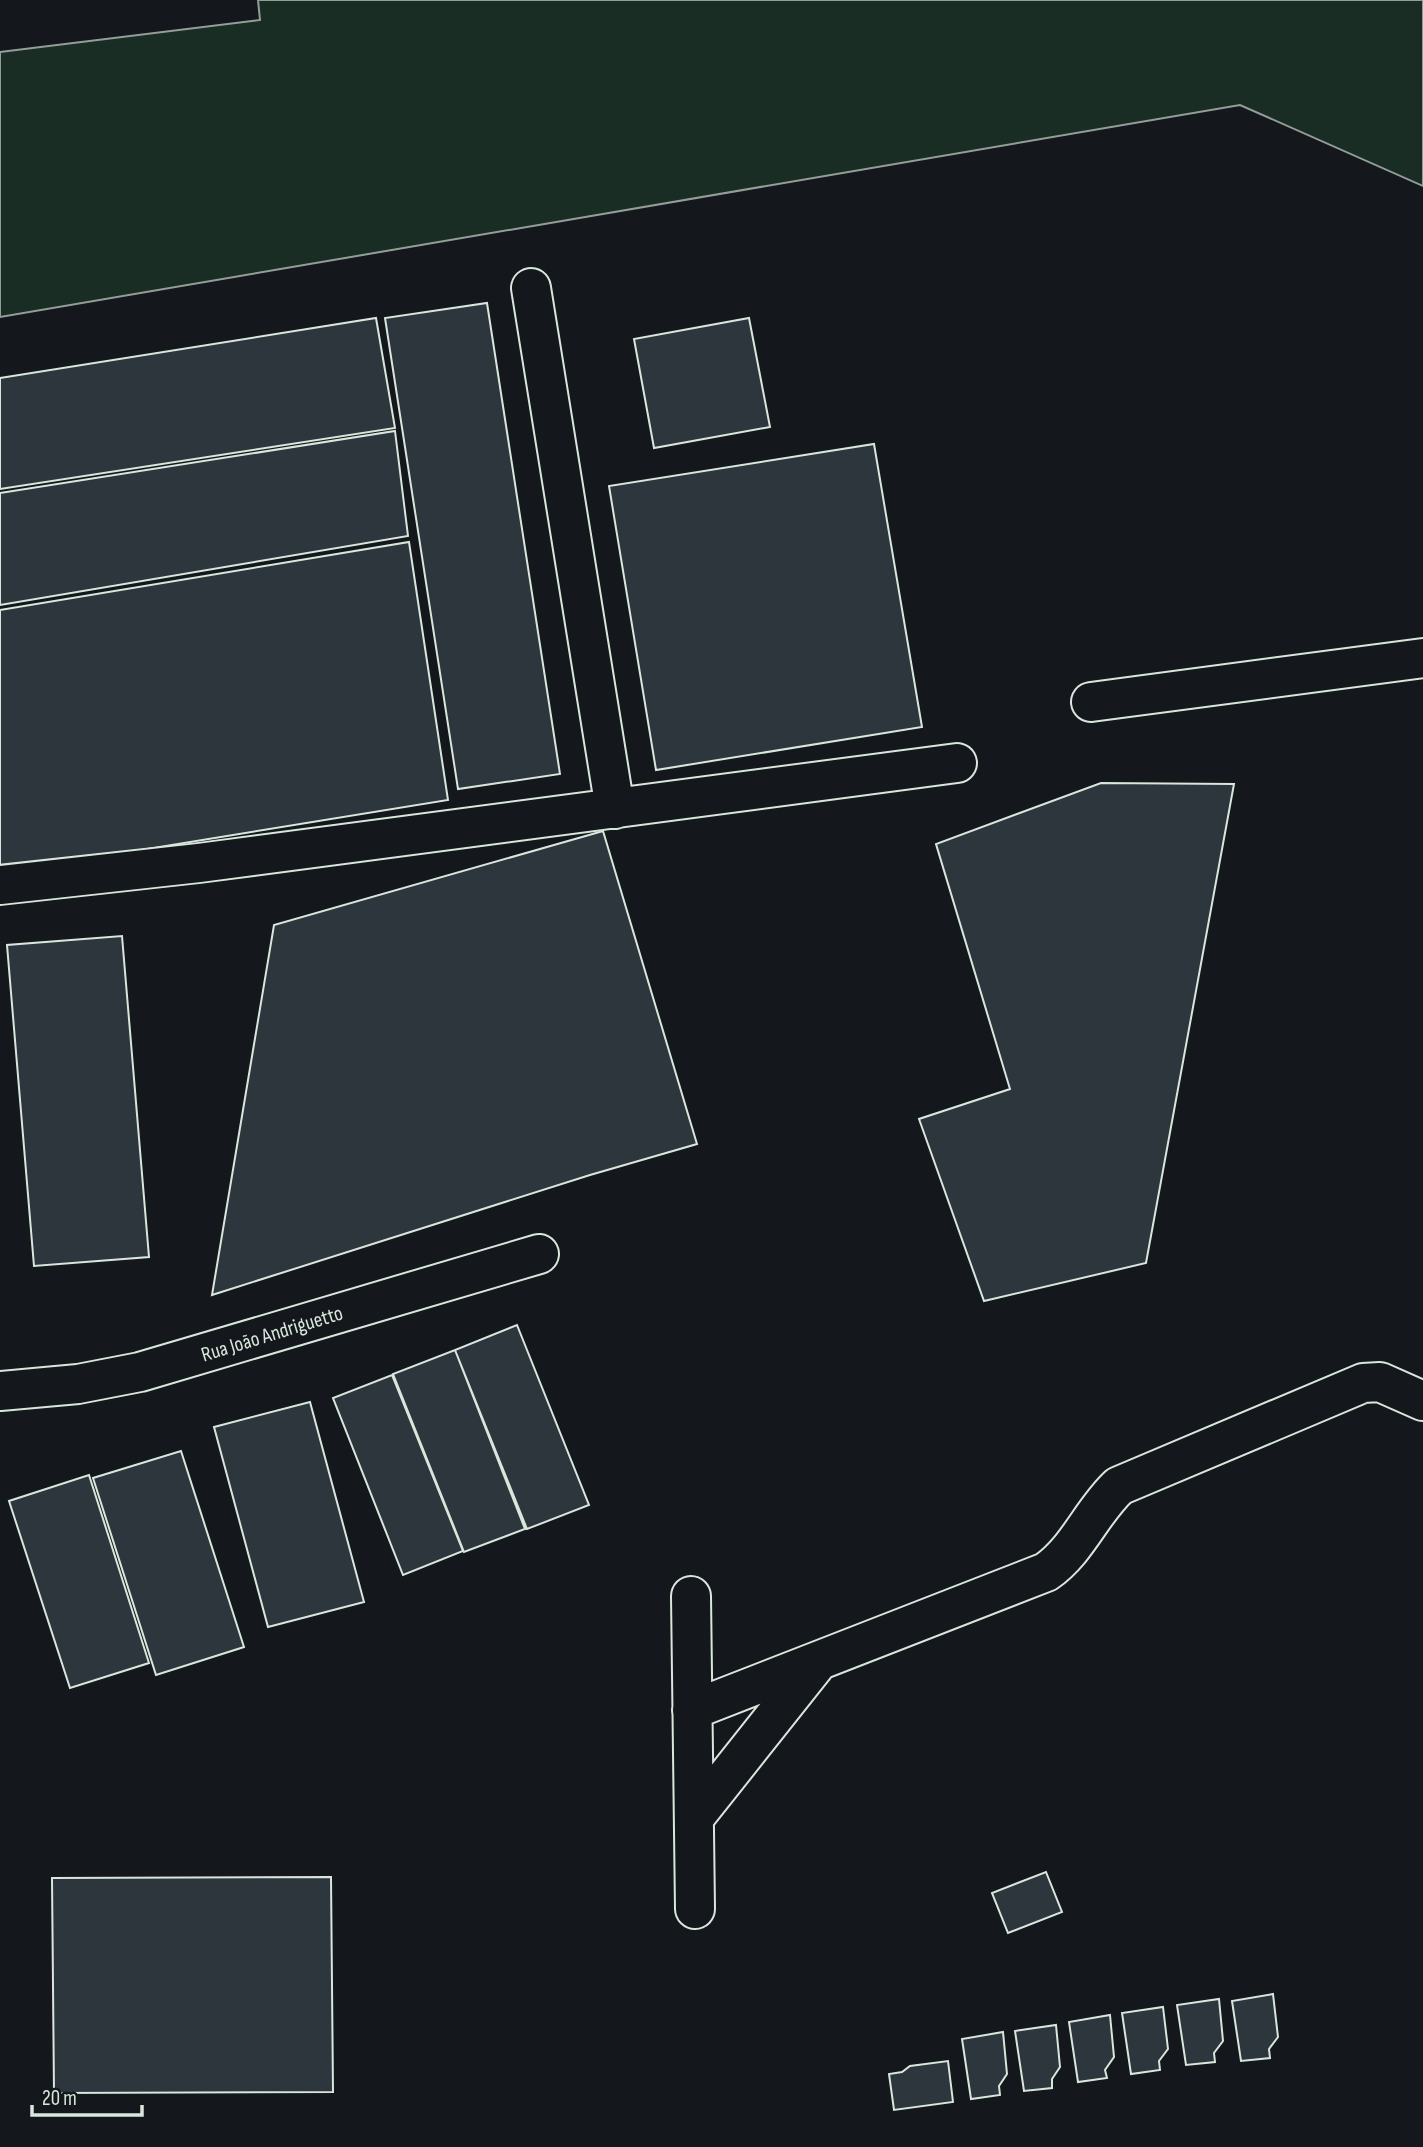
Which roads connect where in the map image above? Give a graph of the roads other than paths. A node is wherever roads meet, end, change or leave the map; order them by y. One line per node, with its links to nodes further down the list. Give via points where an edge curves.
1 (531, 288): 5 (street)
2 (1423, 658): 3 (street)
3 (1091, 702)
4 (957, 763): 5 (street)
5 (615, 809): 6 (street)
6 (0, 885)
7 (539, 1254): 8 (street, Rua João Andriguetto, via 140,1373)
8 (0, 1391)
9 (1423, 1401): 11 (street, via 1380,1382 1363,1383 1119,1486 1104,1500 1063,1560 1046,1572)
10 (691, 1596): 12 (street)
11 (818, 1661): 12 (street); 13 (street)
12 (692, 1710): 13 (street)
13 (694, 1818): 14 (street)
14 (695, 1909)

